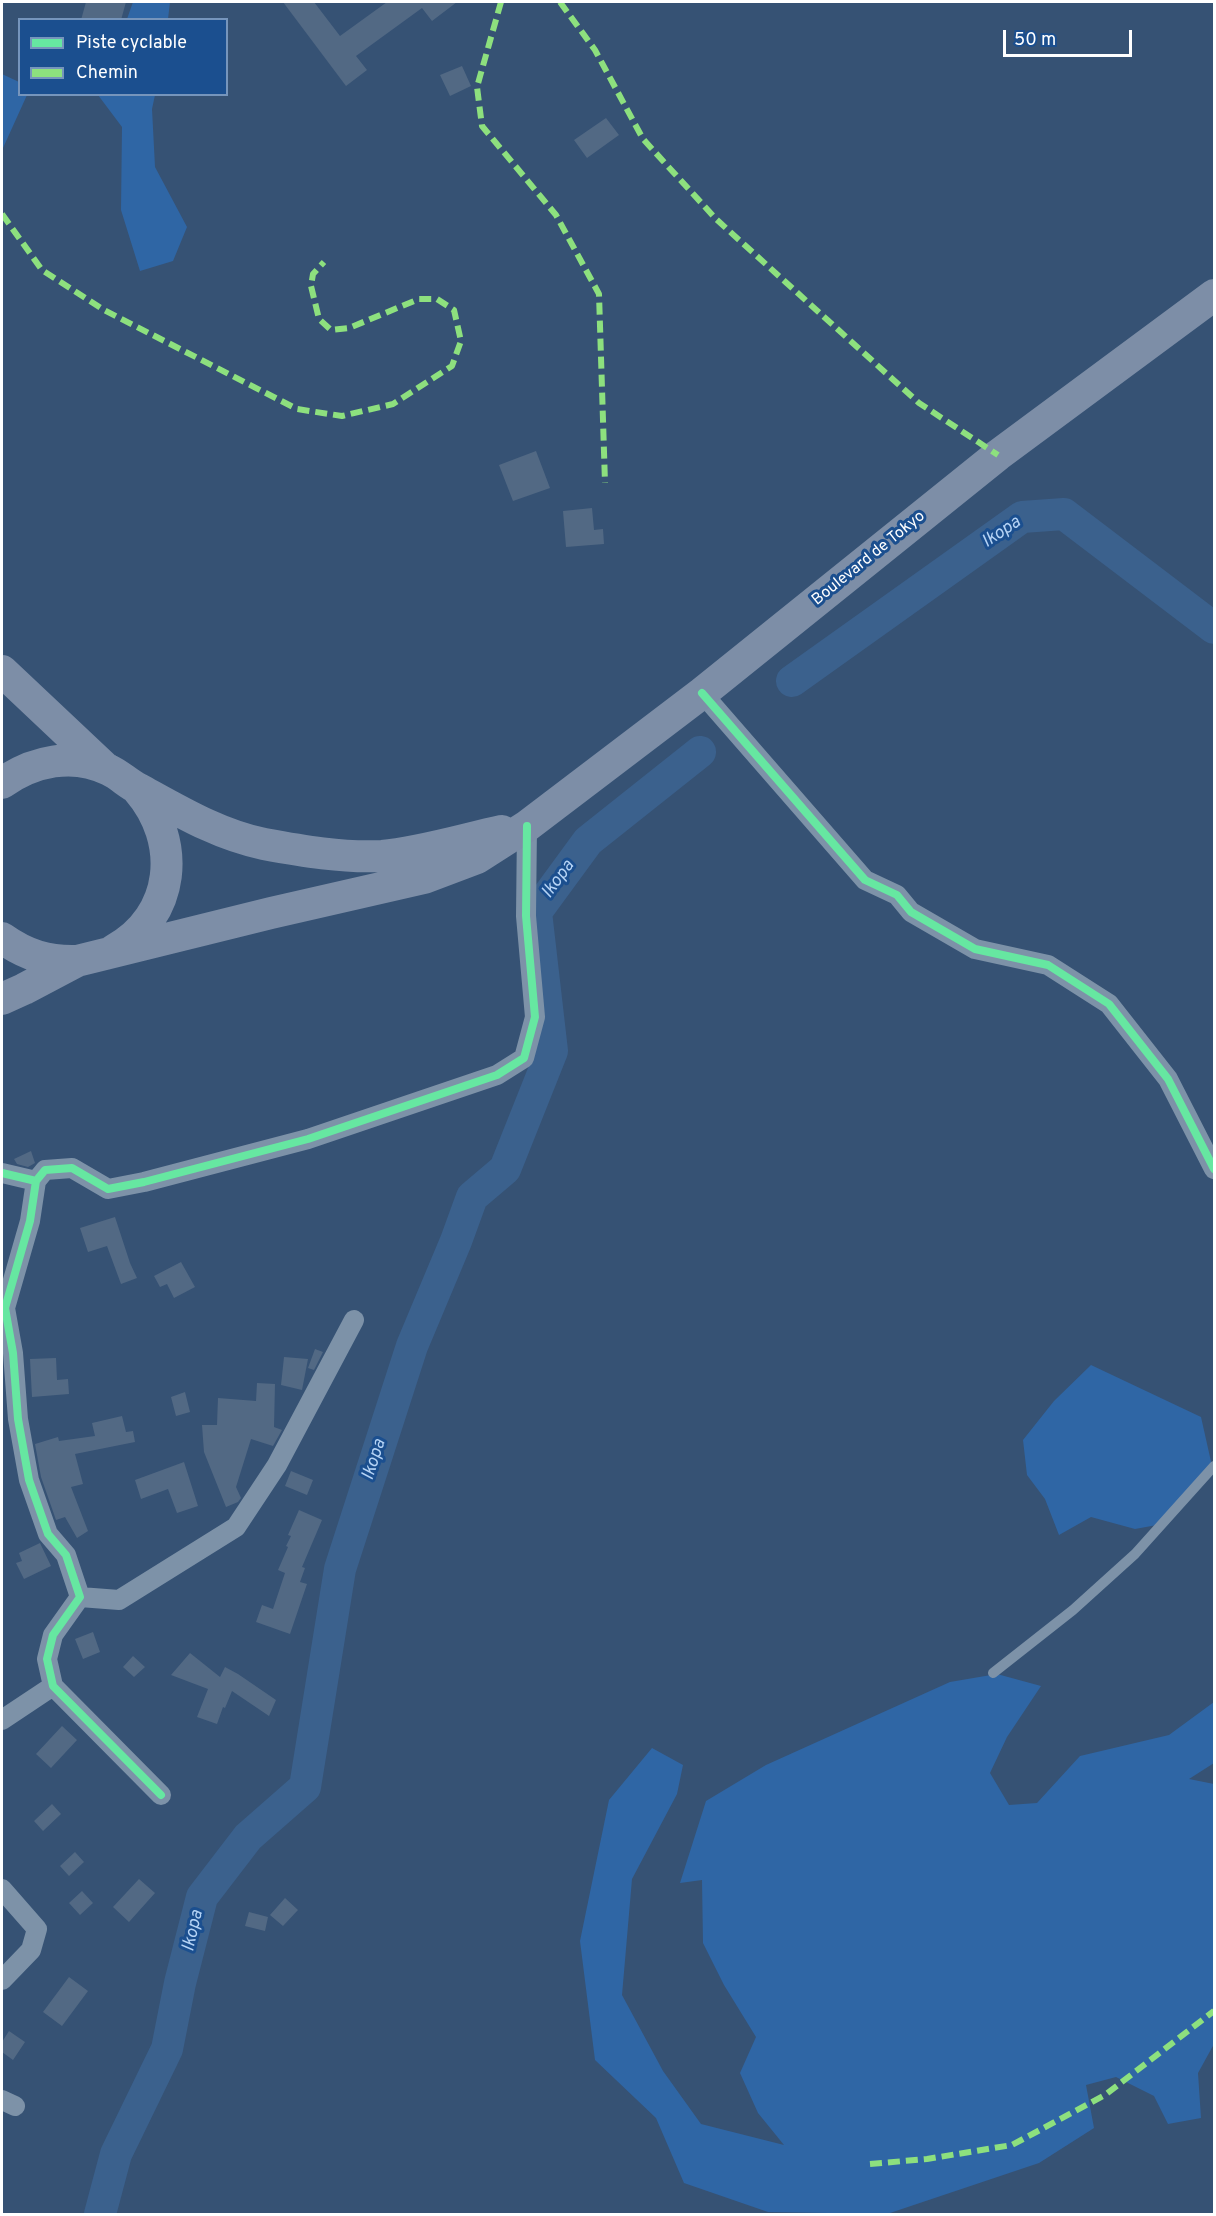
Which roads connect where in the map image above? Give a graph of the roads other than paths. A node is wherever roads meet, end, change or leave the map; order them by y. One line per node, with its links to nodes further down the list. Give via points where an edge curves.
1 (1215, 295): 3 (main road, Boulevard de Tokyo, via 998,455)
2 (2, 671): 4 (main road)
3 (702, 693): 7 (main road, Boulevard de Tokyo); 11 (street, via 865,880 897,895 911,912 975,949 1048,965 1109,1004 1168,1079)
4 (106, 768): 5 (main road, via 59,760 28,767); 6 (main road)
5 (2, 783)
6 (135, 787): 7 (main road, via 223,832 321,853 382,856); 9 (main road, via 156,815 162,831 167,864 165,881 143,927 124,944)
7 (527, 826): 9 (main road, Boulevard de Tokyo, via 477,858 424,878); 13 (street, via 526,916 535,1017 524,1058 497,1075 308,1139 144,1182 108,1189 72,1168 45,1170)
8 (2, 938): 9 (main road, via 37,957 61,961)
9 (89, 958): 10 (main road)
10 (2, 999)
11 (1215, 1169)
12 (2, 1173): 13 (street)
13 (36, 1181): 16 (street, via 30,1221 5,1308 29,1480 48,1534 66,1555)
14 (354, 1320): 16 (street, via 277,1465 236,1527 119,1600)
15 (1215, 1467): 17 (lane, via 1135,1554)
16 (80, 1597): 18 (street, via 52,1635 47,1659)
17 (993, 1673)
18 (53, 1686): 19 (street); 20 (street)
19 (2, 1720)
20 (161, 1795)
21 (2, 1889): 22 (street, via 37,1929 31,1950)
22 (2, 1980)

